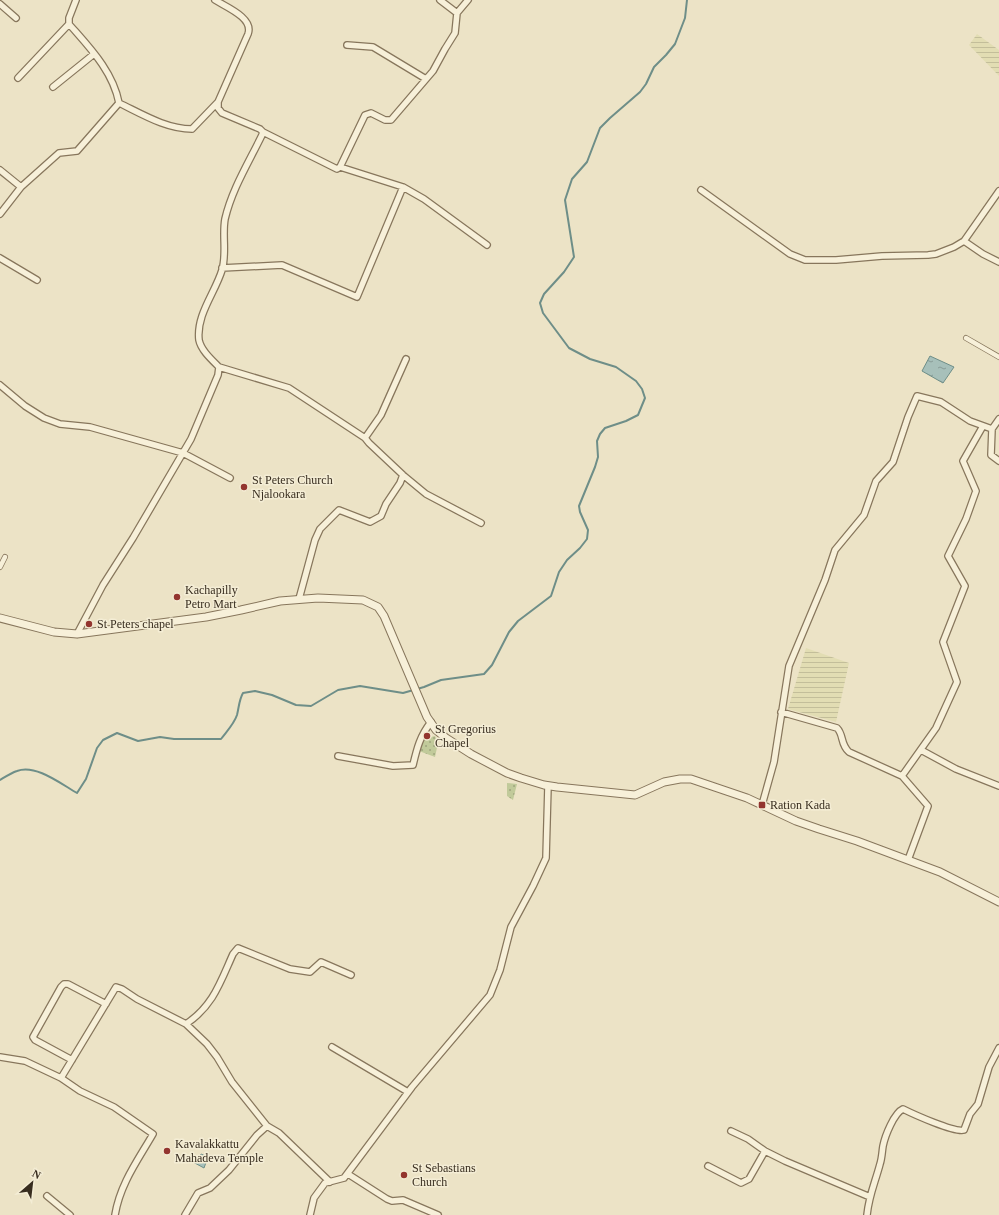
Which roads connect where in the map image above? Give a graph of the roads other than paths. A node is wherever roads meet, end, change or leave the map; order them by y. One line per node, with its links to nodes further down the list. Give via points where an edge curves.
1 (76, 0): 8 (street)
2 (215, 0): 14 (street, via 244,19 249,28)
3 (440, 0): 6 (street)
4 (468, 0): 6 (street)
5 (0, 4): 7 (street)
6 (457, 13): 12 (street, via 455,33)
7 (16, 18)
8 (69, 24): 10 (street); 11 (street)
9 (348, 45): 12 (street, via 373,47)
10 (94, 54): 13 (street); 15 (street, via 116,90)
11 (18, 78)
12 (426, 79): 17 (street, via 391,120 371,114 365,115)
13 (53, 87)
14 (218, 102): 15 (street, via 192,129 156,121); 16 (street, via 222,114)
15 (119, 103): 20 (street, via 77,150 59,153)
16 (262, 132): 17 (street, via 332,167); 28 (street, via 228,210)
17 (340, 167): 19 (street)
18 (0, 170): 20 (street)
19 (403, 186): 25 (street); 28 (street, via 357,298 282,265)
20 (22, 187): 23 (street)
21 (701, 190): 24 (street, via 790,254 805,260 936,254)
22 (999, 191): 24 (street)
23 (0, 214)
24 (964, 240): 27 (street)
25 (487, 245)
26 (0, 258): 29 (street)
27 (999, 262)
28 (222, 268): 33 (street, via 199,330 202,348)
29 (37, 280)
30 (966, 338): 31 (street)
31 (999, 357)
32 (406, 359): 38 (street, via 381,415)
33 (218, 367): 38 (street, via 289,388); 39 (street, via 218,375)
34 (0, 385): 39 (street, via 25,406 60,424 90,427)
35 (999, 419): 37 (street)
36 (983, 426): 37 (street); 49 (street, via 970,421 941,402 917,396 893,462 876,481 864,515 835,550 789,666); 51 (street, via 963,461 976,491 948,556 965,586 943,642 957,682 936,728)
37 (992, 429): 40 (street, via 991,455)
38 (365, 438): 41 (street)
39 (183, 453): 42 (street); 48 (street, via 103,585)
40 (999, 461)
41 (403, 475): 43 (street, via 426,494); 46 (street, via 381,516 370,522 339,510 320,529)
42 (230, 478)
43 (480, 523)
44 (5, 557): 45 (street)
45 (0, 567)
46 (299, 599): 48 (street, via 206,617); 50 (street, via 363,600 378,607)
47 (0, 618): 48 (street, via 54,632)
48 (77, 634)
49 (782, 712): 53 (street, via 837,728 843,746 849,752); 56 (street, via 774,762)
50 (430, 722): 52 (street, via 423,732 413,765 392,766); 54 (street, via 446,738 488,763 507,773)
51 (921, 750): 53 (street); 55 (street, via 956,769)
52 (338, 756)
53 (902, 776): 57 (street, via 928,806)
54 (548, 786): 56 (street, via 635,795 664,782 691,779); 67 (street, via 546,858 511,926 500,970 490,995)
55 (999, 786)
56 (762, 805): 57 (street, via 819,829)
57 (908, 860): 58 (street, via 962,882)
58 (999, 902)
59 (351, 975): 61 (street, via 321,962 310,972 290,969 238,948 209,1004)
60 (106, 1004): 61 (street, via 116,987); 65 (street); 65 (street, via 68,984 61,987 32,1037)
61 (186, 1024): 68 (street, via 207,1044 232,1082)
62 (332, 1047): 67 (street)
63 (999, 1048): 75 (street, via 978,1104 970,1114 964,1130 946,1127 903,1109 899,1111 886,1134 882,1158)
64 (0, 1057): 66 (street, via 25,1061)
65 (72, 1060): 66 (street)
66 (61, 1078): 77 (street, via 80,1091 114,1107 153,1134 126,1178)
67 (408, 1092): 72 (street)
68 (267, 1126): 73 (street, via 279,1133); 78 (street, via 229,1170 210,1188 198,1193)
69 (732, 1131): 70 (street)
70 (764, 1151): 71 (street, via 749,1179 741,1183); 75 (street)
71 (708, 1166)
72 (348, 1174): 73 (street, via 344,1178); 80 (street, via 387,1199 403,1200)
73 (330, 1182): 79 (street, via 325,1184 314,1198)
74 (47, 1196): 76 (street)
75 (870, 1197): 81 (street)
76 (70, 1215)
77 (115, 1215)
78 (185, 1215)
79 (310, 1215)
80 (438, 1215)
81 (867, 1215)

